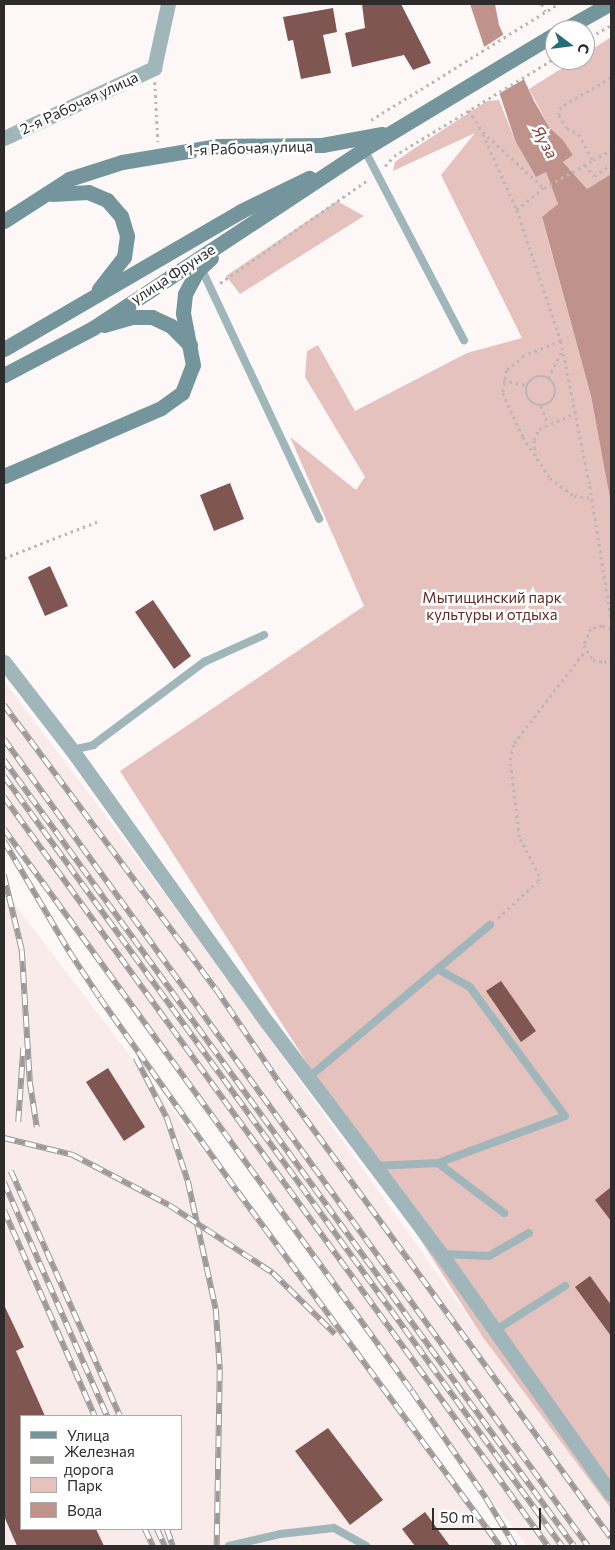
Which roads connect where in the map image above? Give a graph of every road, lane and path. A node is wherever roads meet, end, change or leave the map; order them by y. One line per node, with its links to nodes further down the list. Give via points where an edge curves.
1 (168, 4): 11 (street)
2 (542, 4): 5 (path)
3 (558, 4): 5 (path)
4 (609, 4): 6 (main road)
5 (544, 11): 14 (path)
6 (580, 20)
7 (611, 25): 8 (path)
8 (595, 34)
9 (545, 40): 15 (main road, улица Фрунзе)
10 (545, 63): 13 (path)
11 (154, 68): 17 (street, 2-я Рабочая улица); 18 (path)
12 (611, 78): 21 (path, via 561,107 560,111 567,128 579,134)
13 (469, 110): 16 (path); 25 (path, via 394,156)
14 (379, 116)
15 (391, 132): 19 (main road, улица Фрунзе); 27 (main road, 1-я Рабочая улица, via 322,145 218,146 177,151 92,171 69,179)
16 (483, 132): 26 (path); 28 (path)
17 (4, 138)
18 (159, 147)
19 (364, 149): 24 (main road, улица Фрунзе); 25 (lane)
20 (611, 150): 21 (path)
21 (594, 160): 22 (path)
22 (586, 165): 23 (path, via 594,176); 26 (path)
23 (611, 165)
24 (338, 166): 30 (main road, улица Фрунзе); 33 (main road, улица Фрунзе, via 241,211)
25 (377, 173): 32 (path, via 226,276); 35 (lane)
26 (544, 188): 28 (path)
27 (45, 195): 29 (main road, 1-я Рабочая улица); 33 (main road, via 78,190 98,195 115,208 125,226 126,247 120,266)
28 (517, 210): 36 (path)
29 (4, 221)
30 (234, 235): 34 (main road, улица Фрунзе); 37 (main road, via 197,271 185,294 183,313)
31 (202, 270): 32 (lane)
32 (214, 290): 50 (lane)
33 (83, 305): 38 (main road, улица Фрунзе)
34 (92, 328): 37 (main road, via 132,317 152,317 171,326); 40 (main road, улица Фрунзе)
35 (464, 340)
36 (561, 341): 39 (path); 42 (path, via 524,356 507,370)
37 (191, 346): 48 (main road, via 192,376 174,400)
38 (4, 349)
39 (562, 349): 41 (path); 45 (path)
40 (4, 375)
41 (548, 378): 43 (path, via 538,376); 44 (path, via 554,384 555,394 551,402)
42 (503, 380): 43 (path); 47 (path, via 503,393 510,412)
43 (528, 385): 44 (path, via 529,399)
44 (541, 406): 46 (path)
45 (576, 413): 46 (path); 49 (path)
46 (548, 423): 47 (path, via 539,429 534,440)
47 (534, 456): 49 (path, via 563,490 574,496)
48 (4, 476)
49 (592, 498): 53 (path)
50 (319, 519)
51 (99, 521): 52 (path)
52 (4, 558)
53 (611, 619)
54 (611, 629): 56 (path, via 602,626 590,629 584,639)
55 (264, 634): 59 (lane, via 204,662 93,745)
56 (585, 651): 57 (path, via 598,662); 60 (path, via 514,743 511,768 519,837 539,876 532,888)
57 (611, 659)
58 (4, 662): 59 (street)
59 (72, 750): 62 (street)
60 (490, 925): 61 (lane)
61 (438, 969): 62 (lane); 63 (lane, via 470,987 564,1116)
62 (308, 1078): 64 (street)
63 (438, 1163): 64 (lane); 65 (lane)
64 (373, 1166): 67 (street)
65 (504, 1213)
66 (529, 1233): 67 (lane, via 489,1256)
67 (441, 1254): 69 (street)
68 (566, 1286): 69 (lane)
69 (496, 1330): 70 (street)
70 (611, 1494)
71 (229, 1546): 72 (lane, via 280,1534 334,1528)
72 (366, 1546)

